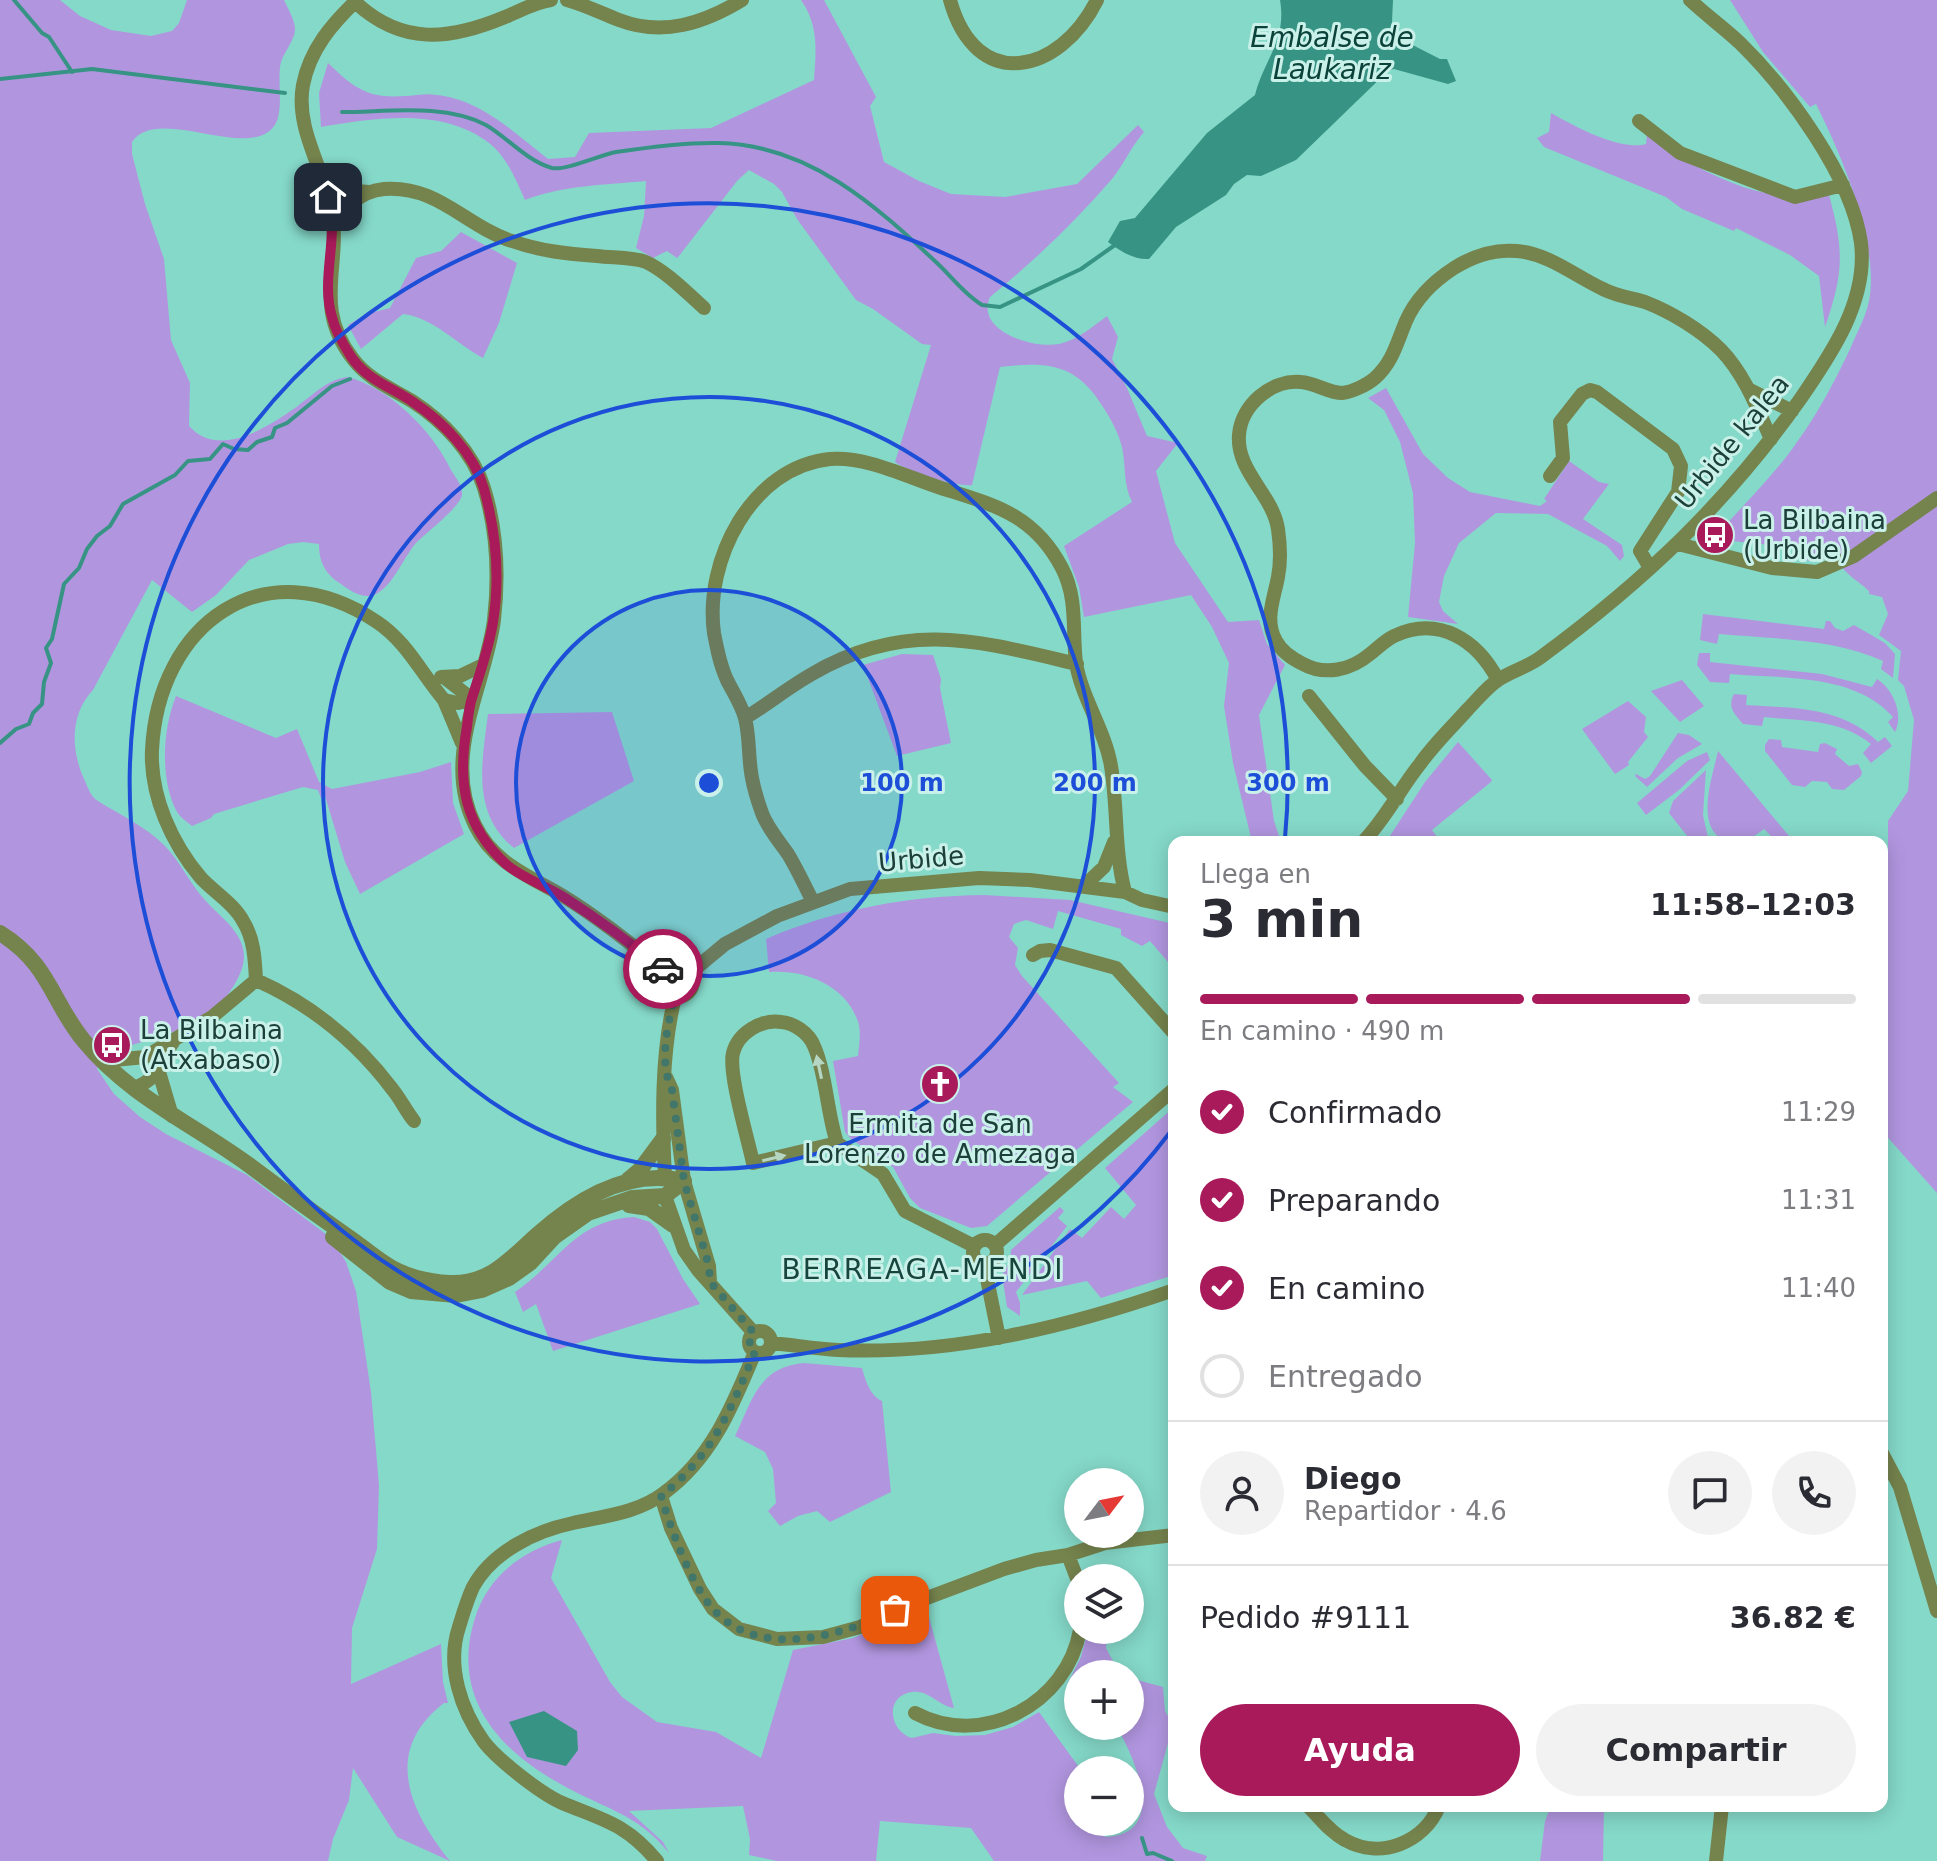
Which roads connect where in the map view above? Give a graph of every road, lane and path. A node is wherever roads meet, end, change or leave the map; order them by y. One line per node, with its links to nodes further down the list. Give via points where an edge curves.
1 (551, 0): 7 (street, via 447,36 407,31 365,12)
2 (567, 0): 3 (street, via 631,24 667,27 703,21)
3 (742, 0)
4 (950, 0): 5 (street, via 967,40 1003,64 1019,65 1049,54 1077,31)
5 (1097, 0)
6 (1690, 0): 10 (street, Urbide kalea, via 1740,43 1784,93)
7 (356, 1): 9 (street, via 320,40 303,86 305,127)
8 (1639, 121): 10 (street, via 1680,153 1795,197)
9 (321, 174): 11 (street); 12 (street)
10 (1843, 185): 16 (street, Urbide kalea, via 1861,243 1856,294 1836,343)
11 (350, 195): 12 (street, via 336,201); 13 (street); 14 (street, via 415,190 513,242 556,253 645,262)
12 (328, 197): 13 (street)
13 (334, 228): 23 (street, via 331,317 351,357 364,372 451,433 484,486 495,539 496,579 494,619)
14 (704, 308)
15 (1750, 390): 16 (street); 17 (street); 26 (street, via 1721,350 1689,325 1609,292 1562,265 1508,250 1482,254 1435,282 1415,304 1387,366 1367,384 1341,393 1302,382 1284,383 1250,406 1239,436 1249,473 1278,526 1279,569 1270,616 1277,644 1313,670 1332,671 1369,656 1397,634 1442,631 1466,640 1487,659)
16 (1792, 411): 17 (street, Urbide kalea)
17 (1771, 439): 20 (street, Urbide kalea)
18 (1550, 476): 21 (street, via 1563,458 1560,422 1590,390 1673,449 1681,466 1678,492 1640,551)
19 (1937, 498): 20 (street, via 1854,556 1817,572 1772,568)
20 (1678, 544): 21 (street, Urbide kalea)
21 (1650, 568): 26 (street, Urbide kalea, via 1537,660)
22 (1077, 664): 30 (street, via 974,641 905,640 854,654); 30 (street, via 1067,580 1043,538 1021,518 864,463 830,459 801,468 756,497 720,561 714,631 726,678); 33 (street, via 1111,763)
23 (483, 665): 25 (street); 28 (street)
24 (426, 673): 25 (street); 29 (street); 46 (street, via 390,631 356,610 314,594 272,592 233,604 212,618 172,668 152,751 158,799 176,844 243,919)
25 (445, 678): 28 (street)
26 (1498, 680): 32 (street, Urbide kalea, via 1444,735)
27 (1309, 696): 32 (street)
28 (472, 699): 29 (street); 31 (street)
29 (444, 700): 31 (street)
30 (745, 718): 40 (street, via 752,780 763,817)
31 (463, 747): 44 (street, via 463,791 475,828 490,847 509,866 608,926)
32 (1397, 799): 34 (street, Urbide kalea)
33 (1116, 834): 35 (street); 36 (street)
34 (1368, 836)
35 (1104, 867): 37 (street); 38 (street)
36 (1120, 873): 38 (street); 39 (street)
37 (1085, 885): 38 (street, Urbide); 40 (street, Urbide, via 963,878 850,889)
38 (1106, 889): 39 (street, Urbide)
39 (1125, 892): 41 (street, Urbide)
40 (813, 902): 45 (street, Urbide, via 725,944)
41 (1168, 906)
42 (0, 933): 51 (street, via 35,961 84,1041)
43 (1033, 955): 48 (street, via 1050,950 1116,968)
44 (665, 971): 45 (street, via 678,966); 47 (street, via 662,984)
45 (690, 973): 47 (street, via 689,992)
46 (256, 980): 49 (street); 57 (street, via 318,1014 384,1080)
47 (675, 997): 53 (street)
48 (1168, 1026)
49 (176, 1039): 50 (street); 52 (street)
50 (145, 1057): 51 (street); 54 (street)
51 (104, 1061): 54 (street)
52 (159, 1072): 54 (street); 56 (street)
53 (666, 1077): 58 (street); 62 (street)
54 (134, 1088): 56 (street)
55 (1168, 1094): 67 (street)
56 (172, 1116): 63 (street)
57 (414, 1121)
58 (663, 1139): 60 (street); 61 (street)
59 (837, 1143): 59 (street, one-way to 59, via 814,1044 801,1030 773,1020 742,1035 733,1053 733,1071 753,1163); 68 (street, via 883,1174 905,1211)
60 (665, 1177): 61 (street); 62 (street); 64 (street)
61 (627, 1181): 63 (street, via 559,1216 511,1262 453,1284 420,1280 392,1268)
62 (684, 1181): 64 (street); 70 (street)
63 (275, 1185): 65 (street, via 390,1282 432,1294 482,1290 509,1278 588,1213)
64 (665, 1196): 65 (street); 66 (street)
65 (615, 1204): 66 (street, via 649,1208)
66 (673, 1225): 70 (street, via 684,1250)
67 (995, 1245): 68 (street, via 984,1239); 69 (street, via 996,1257)
68 (974, 1246): 69 (street, via 974,1258)
69 (984, 1264): 73 (street)
70 (710, 1282): 72 (street)
71 (1168, 1292): 73 (street, via 1097,1317)
72 (754, 1333): 74 (street, via 764,1332); 75 (street, via 749,1344)
73 (999, 1338): 74 (street, via 922,1348 839,1350)
74 (771, 1343): 75 (street, via 766,1352)
75 (755, 1352): 77 (street, via 727,1419 686,1476)
76 (1888, 1464): 83 (street, via 1900,1487)
77 (661, 1496): 78 (street); 79 (street)
78 (644, 1505): 79 (street); 89 (street, via 549,1529 502,1555 473,1588 454,1654 462,1702 503,1762 558,1800 620,1826)
79 (671, 1528): 81 (street, via 713,1609 739,1629 777,1639 823,1637 860,1627 1004,1569)
80 (1168, 1536): 81 (street, via 1105,1543)
81 (1068, 1555): 82 (street)
82 (1071, 1564)
83 (1937, 1611)
84 (1076, 1644): 85 (street, via 1063,1673 1017,1714 959,1726)
85 (915, 1713)
86 (1314, 1812): 87 (street, via 1347,1841 1380,1849 1412,1839)
87 (1436, 1812)
88 (1721, 1812): 90 (street)
89 (657, 1861)
90 (1716, 1861)

